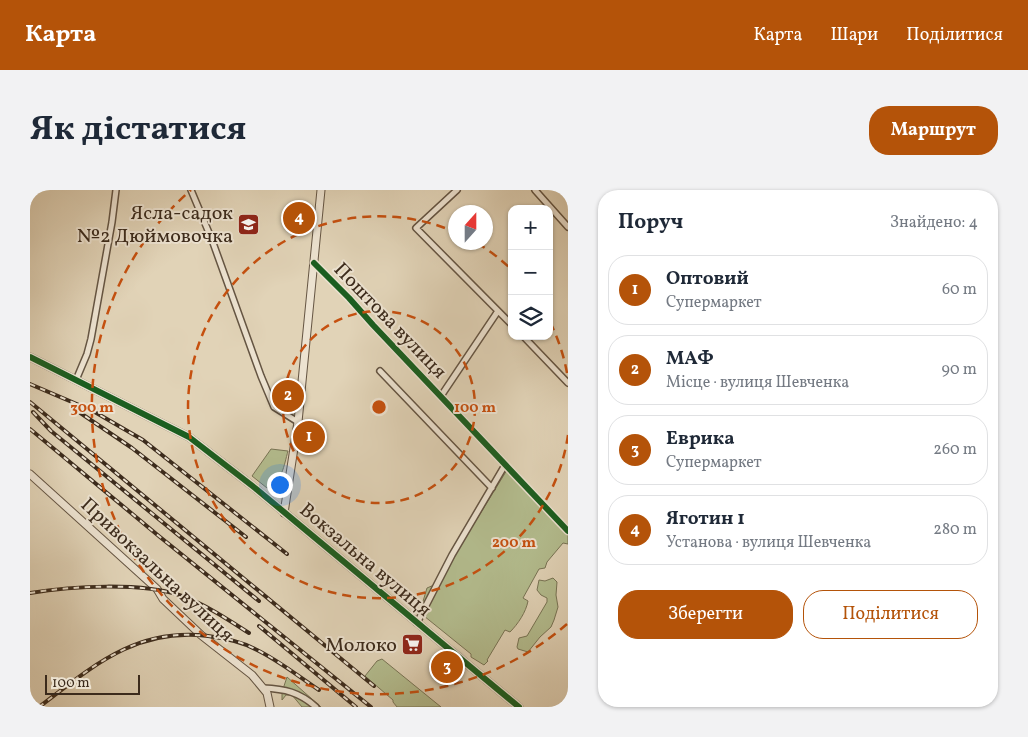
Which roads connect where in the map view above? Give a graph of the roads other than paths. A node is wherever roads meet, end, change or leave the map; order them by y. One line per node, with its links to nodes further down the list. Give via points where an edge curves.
1 (116, 190): 13 (street, via 91,340)
2 (191, 190): 16 (street, via 274,407)
3 (321, 190): 7 (street)
4 (457, 190): 8 (street, via 416,228)
5 (535, 190): 6 (street)
6 (568, 227)
7 (314, 263): 15 (street, Поштова вулиця); 16 (street)
8 (498, 310): 9 (street); 15 (street)
9 (508, 321)
10 (527, 340): 14 (street)
11 (30, 357): 13 (street, Вокзальна вулиця)
12 (380, 370): 19 (street)
13 (76, 380): 20 (street, Вокзальна вулиця, via 189,437)
14 (568, 383)
15 (441, 396): 17 (street, Поштова вулиця)
16 (298, 422): 20 (street)
17 (506, 465): 19 (street); 21 (street, Поштова вулиця)
18 (30, 474): 23 (street, Привокзальна вулиця, via 156,589 162,599 201,635 252,675)
19 (492, 488): 22 (street, via 452,555)
20 (284, 513): 22 (street, Вокзальна вулиця)
21 (568, 531)
22 (418, 623): 26 (street, Вокзальна вулиця)
23 (263, 688): 24 (street, Привокзальна вулиця); 25 (street, via 285,689)
24 (270, 707)
25 (316, 707)
26 (519, 707)

